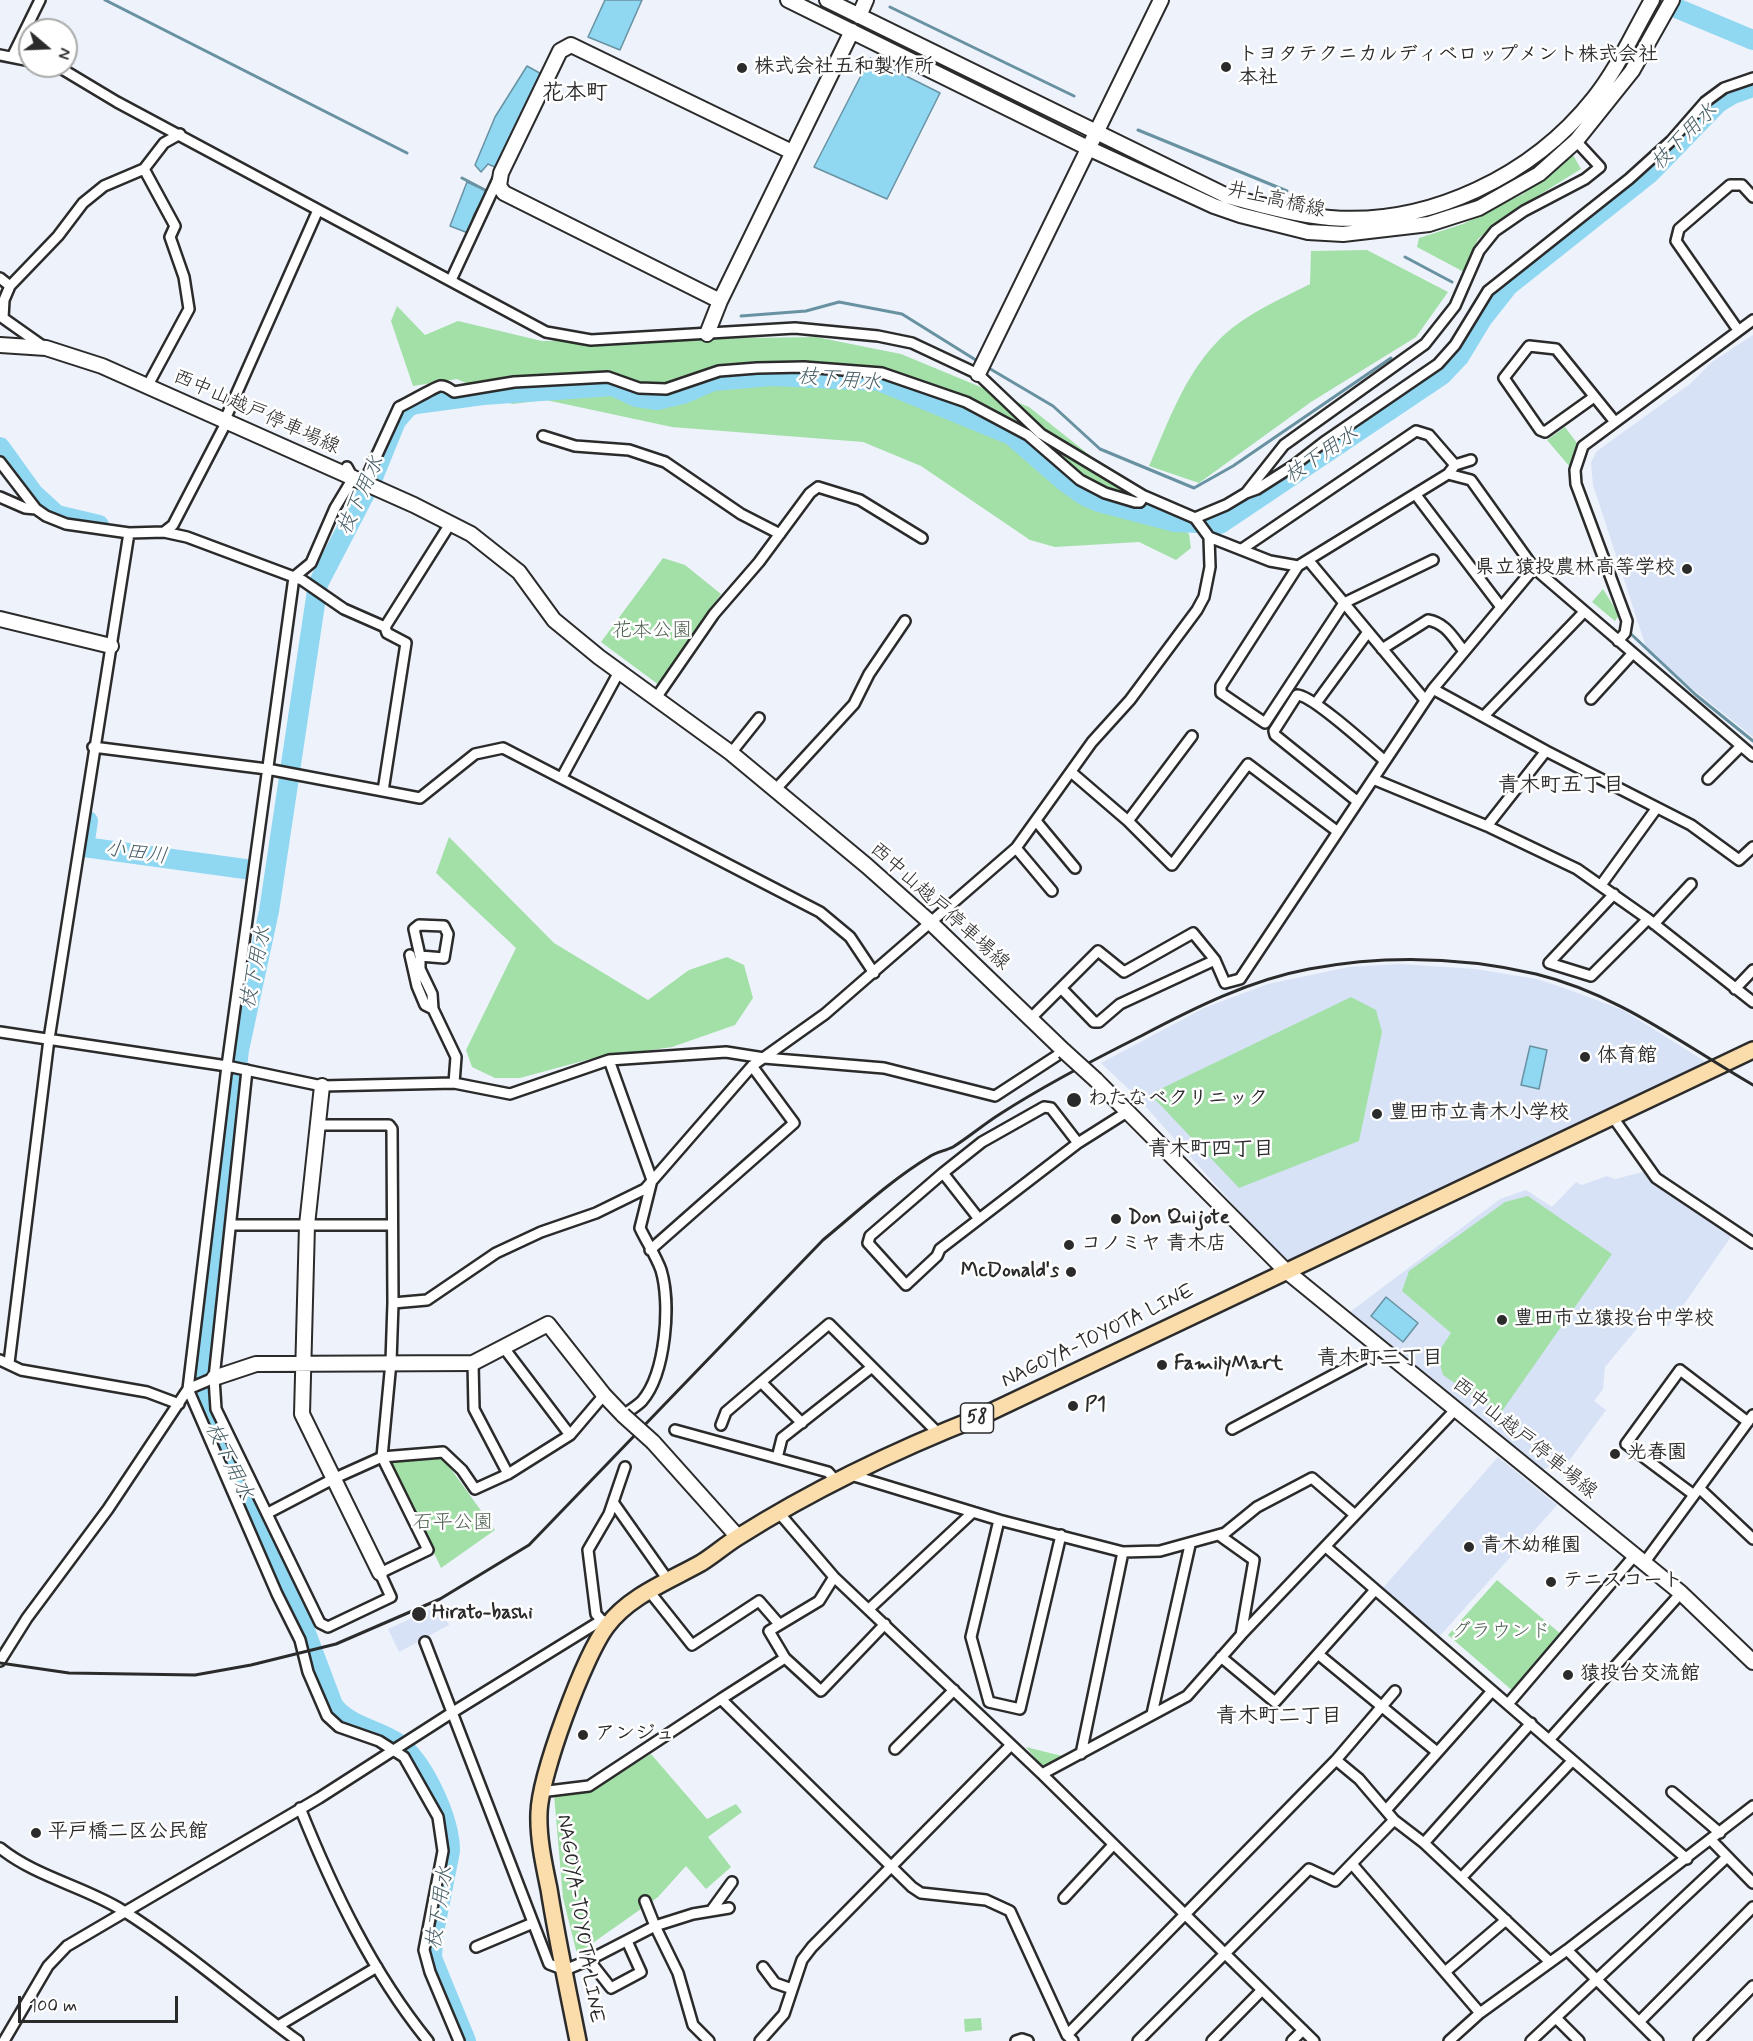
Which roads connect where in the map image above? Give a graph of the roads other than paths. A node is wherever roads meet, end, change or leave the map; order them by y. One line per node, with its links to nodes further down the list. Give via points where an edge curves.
1 (40, 0): 11 (street)
2 (788, 0): 9 (street, 井上高橋線)
3 (827, 0): 8 (street, 井上高橋線)
4 (866, 0): 8 (street)
5 (1672, 0): 17 (street, 井上高橋線, via 1632,71)
6 (1158, 1): 15 (street)
7 (1649, 4): 15 (street, 井上高橋線, via 1615,70 1553,143 1481,189 1417,210 1331,218 1287,212 1227,196)
8 (859, 16): 15 (street, 井上高橋線)
9 (852, 31): 18 (street, 井上高橋線); 19 (street)
10 (0, 55): 11 (street)
11 (12, 57): 12 (street)
12 (18, 59)
13 (77, 78): 16 (street)
14 (1753, 78): 44 (street, via 1724,88 1705,102 1671,141 1629,179 1488,291 1455,345 1438,364 1293,466)
15 (1097, 132): 18 (street)
16 (180, 134): 20 (street, via 164,143); 23 (street)
17 (1576, 141): 18 (street, 井上高橋線, via 1539,174 1479,208 1429,224 1343,234 1308,232 1240,216); 44 (street, via 1600,167 1495,231 1479,251 1455,306 1425,344 1284,445)
18 (1088, 148): 33 (street)
19 (792, 152): 21 (street, via 571,45 560,51); 27 (street)
20 (144, 169): 26 (street, via 104,186 83,203 58,236); 34 (street, via 175,226 170,237 184,277 189,309)
21 (500, 177): 25 (street); 27 (street, via 499,186 504,193)
22 (1753, 197): 29 (street, via 1742,185 1730,185 1676,235)
23 (318, 210): 25 (street); 36 (street)
24 (0, 278): 26 (street)
25 (451, 280): 30 (street, via 546,332 591,340)
26 (10, 286): 32 (street, via 3,318)
27 (720, 301): 30 (street)
28 (1753, 320): 29 (street)
29 (1738, 330): 37 (street)
30 (707, 334): 33 (street, via 795,328 878,336 912,343)
31 (0, 345): 32 (street, 西中山越戸停車場線)
32 (46, 348): 34 (street, 西中山越戸停車場線)
33 (978, 374): 46 (street, via 1041,434)
34 (148, 385): 36 (street, 西中山越戸停車場線)
35 (1594, 397): 35 (street, via 1556,349 1529,346 1503,378 1545,432); 37 (street)
36 (227, 421): 43 (street, 西中山越戸停車場線); 51 (street, via 173,525)
37 (1615, 422): 69 (street, via 1583,446 1575,470 1576,484 1627,621 1625,633)
38 (543, 436): 53 (street, via 575,446 629,450 665,462 741,514)
39 (1471, 460): 41 (street)
40 (0, 462): 48 (street)
41 (1455, 465): 42 (street); 56 (street, via 1429,435 1416,431)
42 (1448, 474): 45 (street); 60 (street, via 1471,480)
43 (360, 479): 46 (street, via 399,407 437,386 444,385 454,392 514,382 608,377 639,388 666,389 719,371 804,367 882,373 966,402 1028,435 1088,484 1105,493 1135,502); 50 (street, 西中山越戸停車場線); 61 (street, via 335,507 311,563)
44 (1246, 493): 49 (street)
45 (1416, 495): 58 (street); 63 (street)
46 (1144, 496): 49 (street)
47 (0, 497): 48 (street)
48 (36, 509): 52 (street, via 66,524)
49 (1195, 518): 54 (street)
50 (450, 524): 67 (street); 74 (street, 西中山越戸停車場線, via 496,552 519,572 554,620)
51 (165, 532): 52 (street); 61 (street)
52 (129, 533): 70 (street)
53 (780, 534): 55 (street, via 818,487 860,500); 76 (street, via 714,614)
54 (1209, 537): 56 (street); 90 (street, via 1210,567 1204,597 1153,670)
55 (922, 538)
56 (1242, 549): 59 (street, via 1270,561)
57 (1433, 560): 62 (street)
58 (1309, 561): 59 (street); 62 (street)
59 (1298, 566): 62 (street, via 1221,686 1221,693 1265,723)
60 (1534, 567): 63 (street); 64 (street)
61 (294, 577): 67 (street, via 345,609); 89 (street)
62 (1344, 603): 68 (street)
63 (1501, 607): 72 (street)
64 (1584, 612): 69 (street); 80 (street)
65 (0, 619): 70 (street)
66 (905, 621): 94 (street, via 854,704)
67 (385, 627): 95 (street, via 387,633 406,644)
68 (1368, 632): 71 (street); 79 (street)
69 (1618, 641): 73 (street)
70 (111, 646): 84 (street)
71 (1382, 649): 72 (street, via 1428,620 1444,626); 78 (street)
72 (1464, 651): 75 (street)
73 (1632, 654): 77 (street); 83 (street)
74 (620, 670): 76 (street, 西中山越戸停車場線); 91 (street)
75 (1432, 689): 78 (street); 80 (street)
76 (656, 698): 86 (street, 西中山越戸停車場線)
77 (1591, 699)
78 (1425, 700): 88 (street)
79 (1316, 703): 88 (street); 96 (street, via 1297,695 1275,735)
80 (1484, 716): 85 (street)
81 (759, 718): 86 (street)
82 (1192, 736): 99 (street)
83 (1741, 746): 87 (street); 93 (street)
84 (93, 747): 89 (street); 120 (street)
85 (1545, 752): 97 (street); 100 (street)
86 (731, 753): 94 (street, 西中山越戸停車場線)
87 (1753, 756)
88 (1385, 761): 92 (street)
89 (267, 769): 95 (street); 125 (street)
90 (1071, 772): 98 (street); 99 (street)
91 (562, 777): 95 (street, via 503,748 474,754 420,798); 114 (street, via 820,912 850,937)
92 (1373, 779): 96 (street); 100 (street)
93 (1708, 779)
94 (775, 790): 110 (street, 西中山越戸停車場線)
95 (383, 791)
96 (1358, 802): 101 (street)
97 (1656, 809): 102 (street, via 1691,825 1739,860); 106 (street)
98 (1036, 821): 103 (street); 104 (street)
99 (1128, 821): 101 (street, via 1172,865 1248,764)
100 (1486, 826): 106 (street, via 1577,869)
101 (1338, 832): 112 (street, via 1240,979 1225,983)
102 (1753, 847)
103 (1016, 848): 107 (street); 110 (street)
104 (1075, 868)
105 (1691, 884): 109 (street)
106 (1601, 885): 108 (street)
107 (1052, 891)
108 (1614, 894): 109 (street); 109 (street, via 1549,963 1591,976)
109 (1651, 922): 116 (street)
110 (931, 923): 114 (street); 118 (street, 西中山越戸停車場線)
111 (415, 956): 111 (street, via 444,958 448,934 444,926 419,925 414,929); 128 (street, via 456,1057)
112 (1215, 960): 115 (street, via 1120,1004 1099,1022 1094,1022); 115 (street, via 1193,933 1124,972 1098,951)
113 (1753, 970): 116 (street)
114 (874, 973): 123 (street)
115 (1061, 988): 118 (street)
116 (1736, 989): 117 (street)
117 (1753, 1002)
118 (1030, 1019): 122 (street, 西中山越戸停車場線)
119 (0, 1032): 120 (street)
120 (49, 1039): 125 (street); 146 (street)
121 (1753, 1050): 131 (main road, NAGOYA-TOYOTA LINE / 58)
122 (1064, 1051): 123 (street, via 995,1096 884,1068); 130 (street, 西中山越戸停車場線, bridge)
123 (764, 1058): 124 (street, via 726,1052); 126 (street)
124 (609, 1060): 128 (street, via 510,1094); 135 (street)
125 (230, 1066): 127 (street); 153 (street)
126 (752, 1066): 135 (street); 141 (street, via 794,1123)
127 (247, 1070): 129 (street); 137 (street)
128 (454, 1083): 129 (street)
129 (322, 1086): 132 (street)
130 (1127, 1112): 133 (street); 142 (street, 西中山越戸停車場線)
131 (1612, 1116): 140 (street, via 1656,1178); 142 (main road, NAGOYA-TOYOTA LINE / 58)
132 (317, 1125): 138 (street); 139 (street, via 391,1126)
133 (1078, 1143): 134 (street, via 1051,1108 1044,1107 982,1142); 136 (street)
134 (943, 1173): 136 (street); 136 (street, via 870,1236 868,1243 906,1285 940,1249)
135 (652, 1180): 141 (street, via 640,1228); 143 (street, via 645,1189 596,1213 496,1253 427,1300)
136 (979, 1219)
137 (231, 1225): 138 (street); 151 (street)
138 (307, 1225): 139 (street); 147 (street)
139 (392, 1225): 143 (street)
140 (1753, 1243)
141 (650, 1250): 157 (street, via 664,1285 662,1356 642,1401)
142 (1285, 1270): 145 (street, 西中山越戸停車場線); 163 (main road, NAGOYA-TOYOTA LINE / 58)
143 (393, 1303): 148 (street)
144 (504, 1348): 149 (street); 154 (street, via 548,1324); 164 (street)
145 (1382, 1349): 156 (street, 西中山越戸停車場線); 161 (street)
146 (5, 1361): 155 (street, via 21,1370 147,1392)
147 (302, 1362): 148 (street); 151 (street, via 256,1364); 170 (street, via 302,1413)
148 (391, 1362): 149 (street); 165 (street)
149 (473, 1363): 168 (street, via 474,1409)
150 (872, 1368): 152 (street, via 829,1324); 159 (street); 163 (street)
151 (214, 1378): 153 (street); 175 (street, via 219,1415)
152 (761, 1382): 159 (street); 160 (street, via 726,1412)
153 (191, 1388): 155 (street); 217 (street, via 300,1640 308,1672 327,1716 339,1727)
154 (604, 1395): 157 (street); 164 (street)
155 (179, 1404): 202 (street)
156 (1456, 1409): 177 (street); 186 (street, 西中山越戸停車場線)
157 (624, 1415): 181 (street, bridge)
158 (1750, 1419): 172 (street); 172 (street, via 1680,1370 1626,1444)
159 (802, 1423): 166 (street, via 782,1438)
160 (722, 1425)
161 (1232, 1429)
162 (675, 1430): 166 (street)
163 (938, 1433): 169 (main road, NAGOYA-TOYOTA LINE / 58)
164 (570, 1436): 168 (street)
165 (382, 1457): 168 (street, via 443,1452 475,1489); 170 (street); 187 (street, via 428,1550)
166 (777, 1458): 171 (street, via 828,1472)
167 (625, 1467): 173 (street)
168 (508, 1474)
169 (851, 1475): 171 (main road, NAGOYA-TOYOTA LINE / 58); 174 (street)
170 (333, 1479): 175 (street); 187 (street)
171 (836, 1481): 176 (main road, NAGOYA-TOYOTA LINE / 58)
172 (1697, 1492): 182 (street); 186 (street)
173 (613, 1502): 189 (street); 194 (street, via 588,1550 596,1614)
174 (973, 1512): 178 (street); 193 (street)
175 (268, 1513): 187 (street, via 322,1625 328,1627 391,1598)
176 (780, 1514): 181 (main road, NAGOYA-TOYOTA LINE / 58); 188 (street)
177 (1354, 1515): 180 (street, via 1312,1478 1257,1507); 184 (street)
178 (999, 1520): 179 (street); 208 (street, via 971,1636)
179 (1061, 1535): 185 (street); 208 (street, via 1020,1709)
180 (1219, 1535): 183 (street); 197 (street, via 1254,1560)
181 (738, 1537): 189 (main road, NAGOYA-TOYOTA LINE / 58)
182 (1753, 1539)
183 (1190, 1545): 185 (street); 213 (street)
184 (1326, 1547): 190 (street); 197 (street)
185 (1123, 1552): 220 (street)
186 (1640, 1559): 192 (street, 西中山越戸停車場線); 209 (street)
187 (380, 1573)
188 (834, 1577): 193 (street); 195 (street, via 819,1601)
189 (668, 1580): 191 (main road, NAGOYA-TOYOTA LINE / 58)
190 (1375, 1590): 199 (street); 206 (street)
191 (649, 1591): 194 (main road, NAGOYA-TOYOTA LINE / 58); 195 (street, via 692,1645 759,1601)
192 (1681, 1593): 203 (street, 西中山越戸停車場線); 215 (street)
193 (869, 1609): 196 (street)
194 (605, 1623): 211 (street); 224 (main road, NAGOYA-TOYOTA LINE / 58)
195 (778, 1624): 201 (street, via 769,1631)
196 (885, 1624): 201 (street, via 821,1691); 204 (street)
197 (1241, 1635): 200 (street)
198 (425, 1642): 211 (street)
199 (1318, 1654): 200 (street, via 1275,1702); 210 (street)
200 (1221, 1657): 213 (street, via 1186,1696)
201 (785, 1658): 207 (street)
202 (0, 1661)
203 (1753, 1662)
204 (954, 1690): 212 (street); 218 (street)
205 (1395, 1691): 210 (street)
206 (1492, 1691): 209 (street); 219 (street)
207 (720, 1699): 224 (street, via 589,1786); 238 (street)
208 (990, 1702): 212 (street)
209 (1508, 1704): 214 (street)
210 (1381, 1706): 219 (street); 221 (street)
211 (453, 1712): 217 (street); 250 (street)
212 (976, 1712): 216 (street)
213 (1152, 1714): 220 (street)
214 (1531, 1724): 215 (street); 232 (street)
215 (1549, 1740): 222 (street)
216 (1011, 1744): 223 (street); 238 (street)
217 (395, 1749): 227 (street); 275 (street, via 432,1802 442,1834 443,1851 424,1950)
218 (895, 1749)
219 (1437, 1752): 228 (street)
220 (1081, 1754): 223 (street)
221 (1336, 1760): 228 (street); 248 (street)
222 (1572, 1761): 236 (street); 239 (street)
223 (1042, 1774): 233 (street)
224 (540, 1792): 260 (main road, NAGOYA-TOYOTA LINE / 58, via 541,1844)
225 (1672, 1792): 230 (street)
226 (1753, 1806): 230 (street)
227 (300, 1808): 246 (street); 258 (street, via 329,1879)
228 (1387, 1809): 229 (street)
229 (1394, 1820): 232 (street); 237 (street)
230 (1720, 1833): 231 (street)
231 (1711, 1840): 235 (street); 236 (street)
232 (1424, 1844): 239 (street)
233 (1113, 1845): 242 (street); 248 (street)
234 (0, 1848): 246 (street, via 33,1869)
235 (1727, 1857): 241 (street); 262 (street)
236 (1687, 1859): 254 (street)
237 (1352, 1864): 255 (street, via 1335,1881 1309,1869); 261 (street)
238 (891, 1866): 264 (street, via 802,1960); 271 (street, via 921,1893 987,1900 1010,1911)
239 (1461, 1878): 249 (street)
240 (732, 1882): 247 (street)
241 (1753, 1883)
242 (1064, 1898)
243 (645, 1901): 251 (street)
244 (1753, 1907): 268 (street)
245 (729, 1908): 247 (street)
246 (124, 1911): 269 (street); 272 (street, via 57,1954)
247 (711, 1911): 251 (street)
248 (1185, 1916): 255 (street); 271 (street)
249 (1506, 1920): 257 (street); 261 (street)
250 (533, 1923): 253 (street); 260 (street, via 549,1964)
251 (655, 1926): 252 (street); 277 (street, via 678,1973 693,2025)
252 (627, 1941): 256 (street); 256 (street, via 641,1972 611,1988)
253 (476, 1947)
254 (1567, 1950): 257 (street); 262 (street)
255 (1223, 1953): 265 (street); 281 (street)
256 (590, 1960): 260 (street)
257 (1549, 1962): 266 (street)
258 (377, 1967): 269 (street); 274 (street)
259 (763, 1967): 264 (street, via 776,1983)
260 (565, 1970): 276 (main road, NAGOYA-TOYOTA LINE / 58)
261 (1445, 1972): 266 (street)
262 (1598, 1980): 267 (street); 268 (street)
263 (1753, 1987): 289 (street)
264 (792, 1989): 278 (street, via 784,2014)
265 (1262, 1990): 270 (street); 282 (street)
266 (1480, 2013): 285 (street)
267 (1556, 2018): 286 (street); 287 (street)
268 (1640, 2022): 288 (street)
269 (278, 2026): 273 (street)
270 (1303, 2030): 283 (street); 284 (street)
271 (1070, 2038)
272 (4, 2041)
273 (298, 2041)
274 (428, 2041)
275 (459, 2041)
276 (578, 2041)
277 (709, 2041)
278 (760, 2041)
279 (1016, 2041): 280 (street)
280 (1029, 2041)
281 (1138, 2041)
282 (1212, 2041)
283 (1292, 2041)
284 (1314, 2041)
285 (1449, 2041)
286 (1531, 2041)
287 (1580, 2041)
288 (1658, 2041)
289 (1699, 2041)

